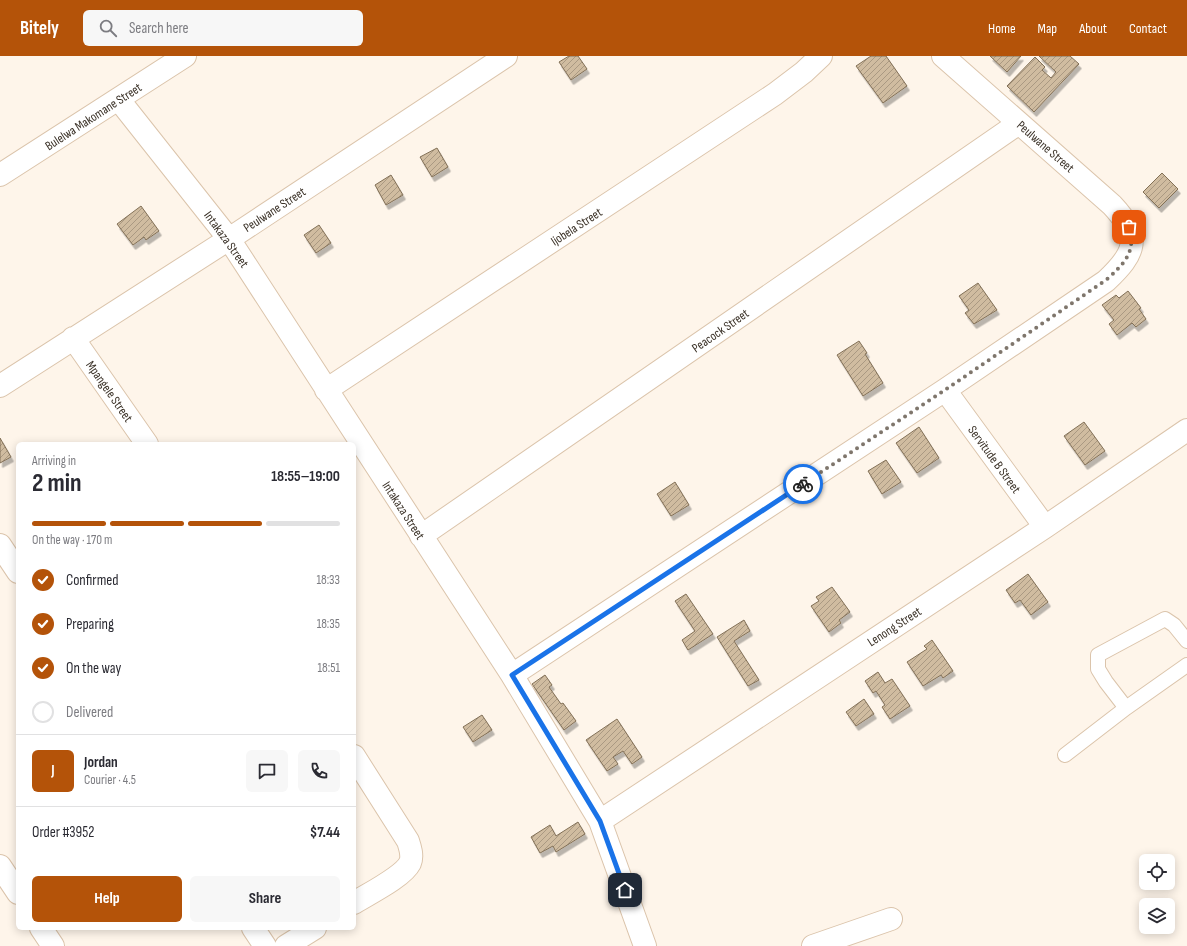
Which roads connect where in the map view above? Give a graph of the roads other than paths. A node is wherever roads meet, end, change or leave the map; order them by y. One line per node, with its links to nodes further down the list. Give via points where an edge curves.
1 (185, 56): 5 (street, Bulelwa Makomane Street)
2 (506, 56): 8 (street, Peulwane Street)
3 (821, 56): 11 (street, Ijobela Street, via 775,94)
4 (943, 56): 6 (street, Peulwane Street)
5 (118, 100): 7 (street, Bulelwa Makomane Street); 8 (street, Intakaza Street)
6 (1019, 123): 12 (street, Peulwane Street, via 1123,217 1133,237 1132,247 1117,270 1106,280); 16 (street, Peacock Street)
7 (0, 176)
8 (229, 239): 9 (street, Peulwane Street); 11 (street, Intakaza Street)
9 (73, 338): 10 (street, Peulwane Street); 14 (street, Mpangele Street)
10 (0, 386)
11 (326, 390): 16 (street, Intakaza Street)
12 (945, 390): 15 (street, Servitude B Street); 21 (street)
13 (1187, 430): 15 (street, Lenong Street)
14 (145, 442)
15 (1045, 527): 25 (street, Lenong Street)
16 (421, 536): 21 (street, Intakaza Street)
17 (0, 545): 18 (street)
18 (16, 569)
19 (1187, 641): 22 (lane, via 1174,625 1165,619 1098,655 1098,668)
20 (1187, 665): 22 (lane)
21 (512, 675): 25 (street, Intakaza Street)
22 (1126, 708): 23 (lane)
23 (1065, 754)
24 (356, 759): 28 (street, via 408,841 411,852 410,862 401,874)
25 (600, 821): 37 (street, Intakaza Street)
26 (0, 866): 27 (street)
27 (16, 890)
28 (356, 902)
29 (891, 919): 33 (street)
30 (43, 930): 34 (street)
31 (254, 930): 35 (street)
32 (312, 930): 36 (street)
33 (826, 944)
34 (54, 946)
35 (265, 946)
36 (286, 946)
37 (645, 946)

